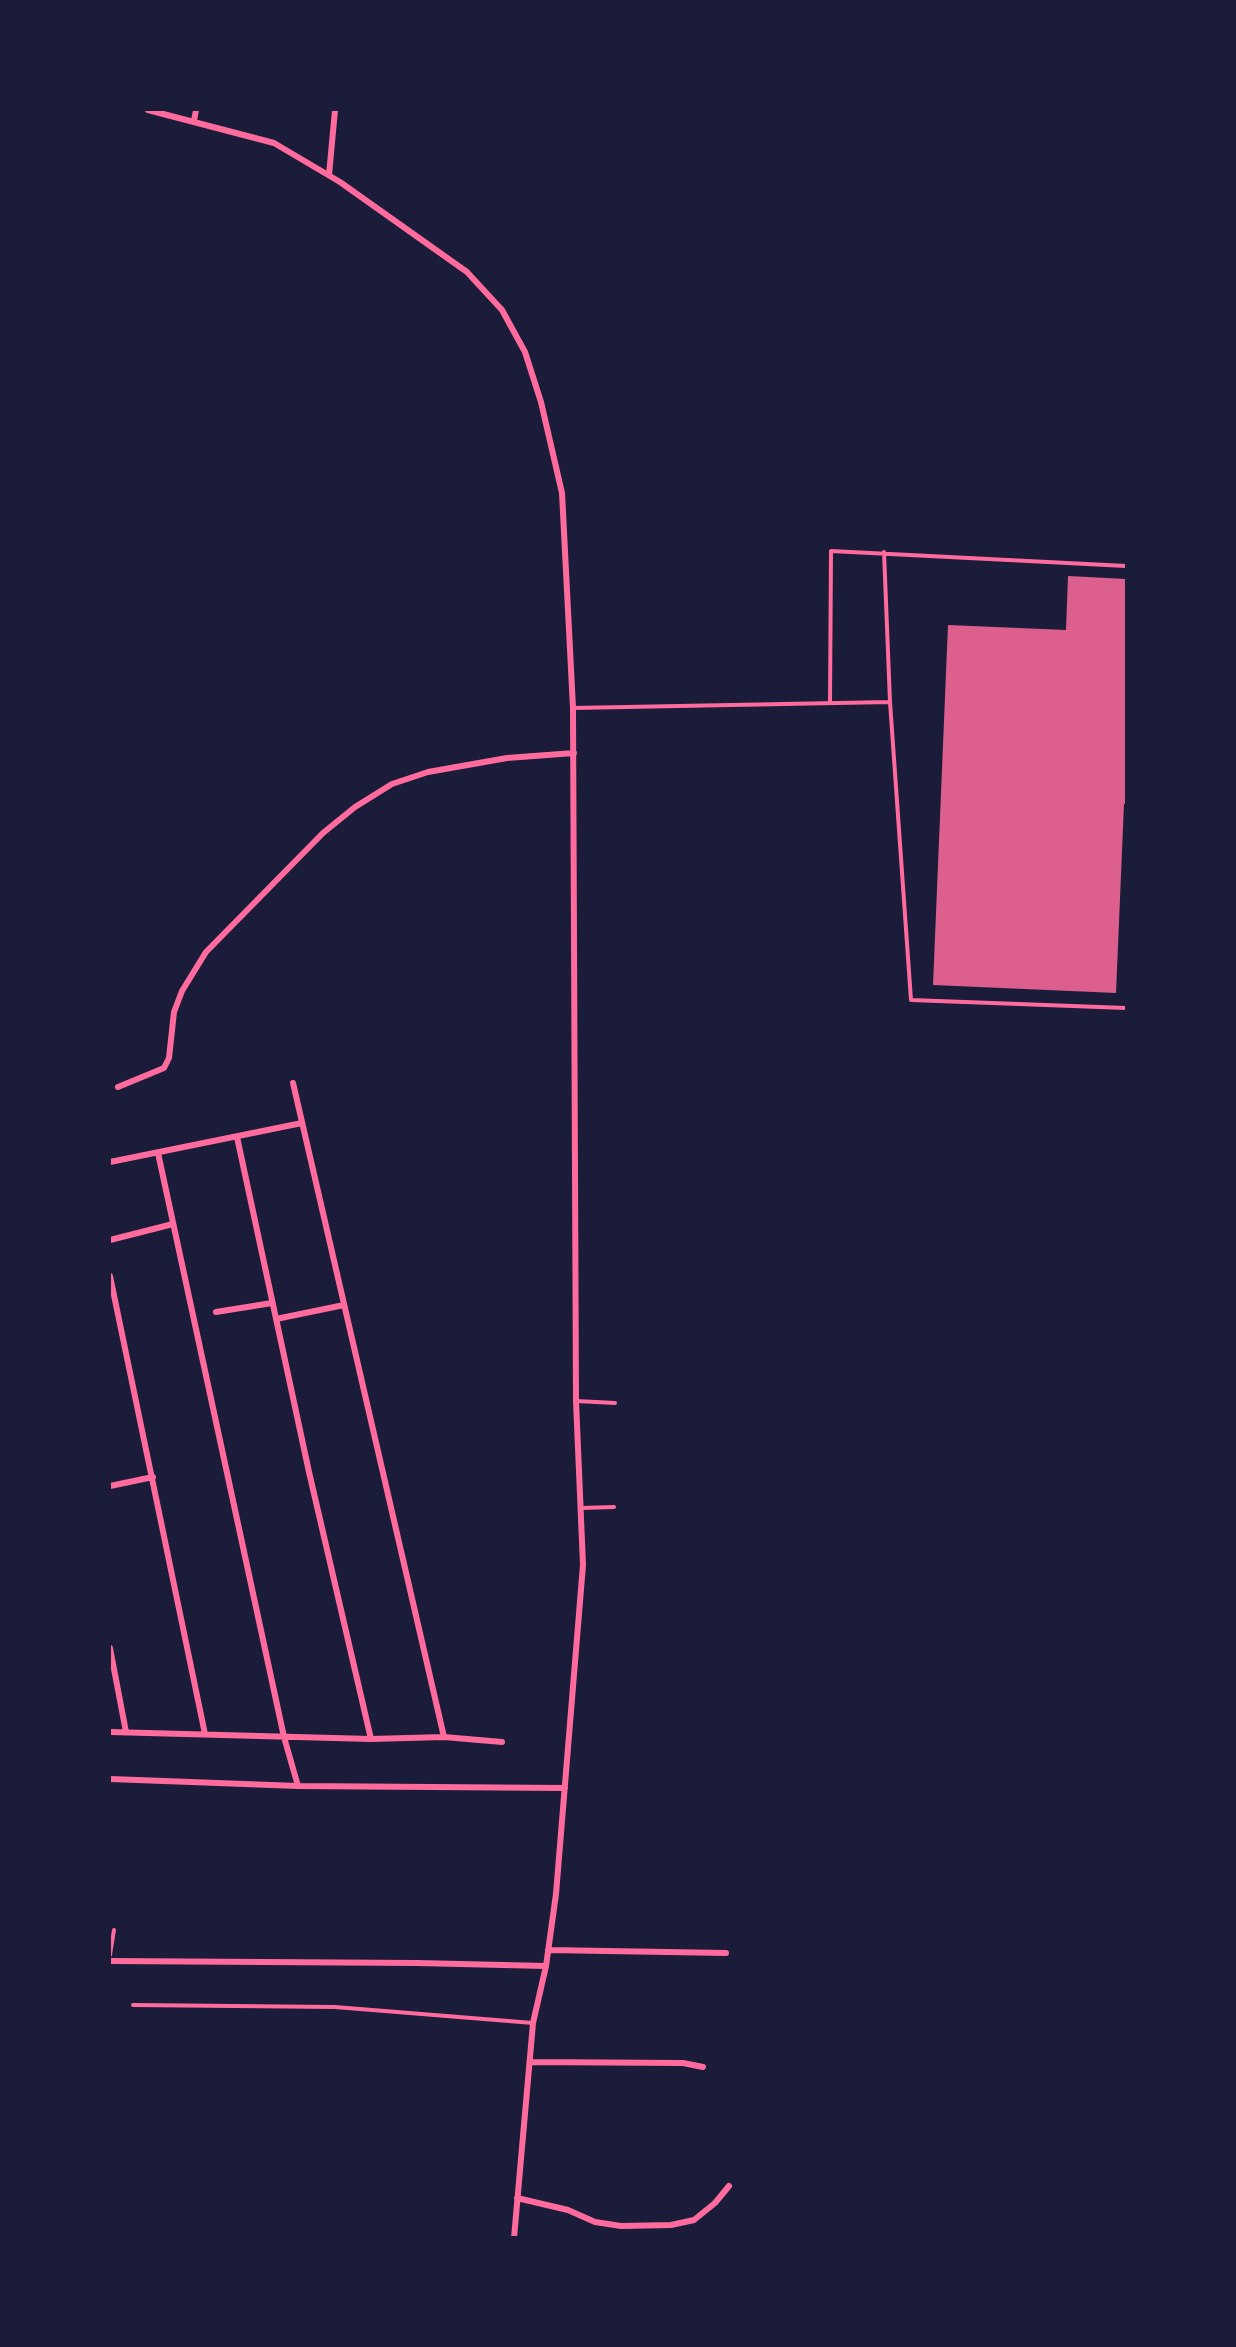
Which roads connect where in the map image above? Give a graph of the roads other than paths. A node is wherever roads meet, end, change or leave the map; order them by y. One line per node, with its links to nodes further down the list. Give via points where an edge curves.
1 (148, 110): 4 (street)
2 (196, 110): 5 (street)
3 (335, 110): 6 (street)
4 (164, 111): 5 (street)
5 (194, 121): 6 (street, via 274,143)
6 (328, 175): 11 (street, via 467,272 502,310 520,342 541,402 562,493)
7 (884, 552): 8 (lane); 9 (lane); 10 (lane, via 831,551)
8 (1126, 566)
9 (890, 702): 10 (lane); 13 (lane, via 911,1000)
10 (830, 703): 11 (lane)
11 (573, 708): 12 (street)
12 (574, 753): 15 (street, via 507,758 428,772 393,784 355,807 323,833 206,952 174,1012 169,1058 164,1068); 27 (street)
13 (1126, 1008)
14 (293, 1083): 16 (street)
15 (118, 1087)
16 (302, 1123): 17 (street); 24 (street)
17 (237, 1137): 18 (street); 23 (street)
18 (158, 1153): 19 (street); 20 (street)
19 (110, 1162)
20 (173, 1224): 21 (street); 37 (street)
21 (110, 1240)
22 (110, 1276): 29 (street)
23 (272, 1303): 25 (street); 26 (street)
24 (344, 1305): 26 (street); 38 (street)
25 (216, 1312)
26 (276, 1319): 39 (street)
27 (576, 1401): 28 (lane); 32 (street)
28 (615, 1403)
29 (153, 1477): 30 (street); 36 (street)
30 (110, 1486)
31 (614, 1507): 32 (lane)
32 (580, 1508): 43 (street, via 583,1565)
33 (110, 1648): 35 (street)
34 (110, 1732): 35 (street)
35 (126, 1732): 36 (street)
36 (205, 1734): 37 (street)
37 (284, 1737): 39 (street); 42 (street)
38 (444, 1737): 39 (street); 40 (street)
39 (370, 1739)
40 (501, 1742)
41 (110, 1779): 42 (street)
42 (298, 1786): 43 (street)
43 (565, 1788): 45 (street)
44 (114, 1930): 47 (lane)
45 (548, 1950): 46 (street); 49 (street)
46 (726, 1953)
47 (110, 1955)
48 (110, 1961): 49 (street)
49 (546, 1966): 51 (street)
50 (133, 2005): 51 (lane, via 335,2007)
51 (534, 2023): 52 (street)
52 (530, 2062): 53 (street, via 683,2063); 55 (street)
53 (703, 2067)
54 (729, 2186): 55 (street, via 716,2203 694,2220 671,2225 595,2222 568,2210)
55 (517, 2198): 56 (street)
56 (514, 2238)

